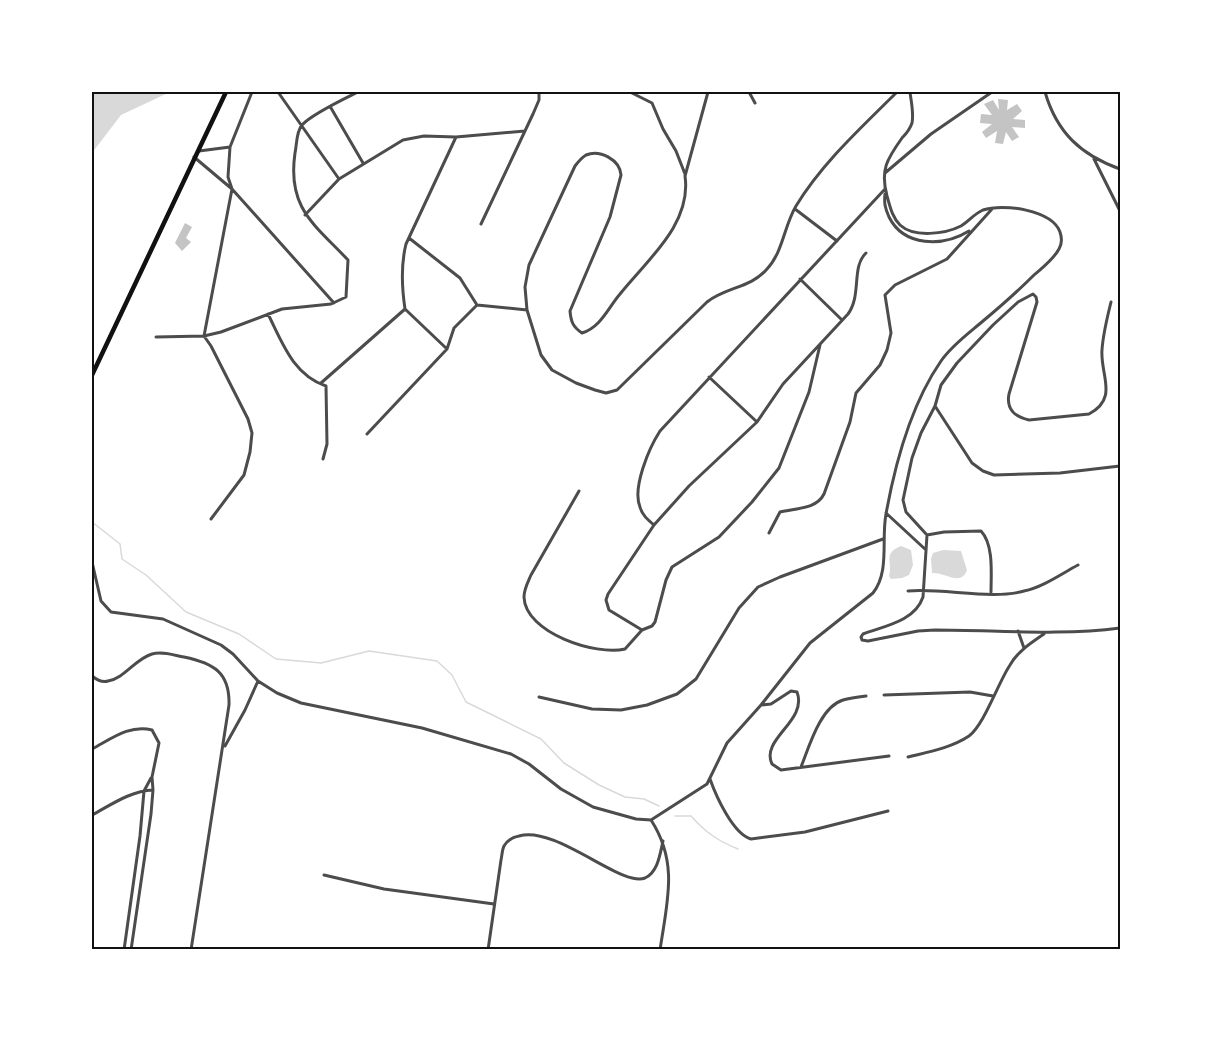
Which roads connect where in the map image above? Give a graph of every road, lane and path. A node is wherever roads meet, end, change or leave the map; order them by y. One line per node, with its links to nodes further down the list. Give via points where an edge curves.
1 (226, 92): 19 (main road)
2 (252, 92): 18 (street)
3 (278, 92): 15 (street)
4 (358, 92): 14 (street)
5 (539, 92): 16 (street)
6 (630, 92): 25 (street, via 652,103)
7 (708, 92): 25 (street)
8 (749, 92): 13 (street)
9 (897, 92): 30 (street, via 849,140)
10 (910, 92): 24 (street, via 912,124 889,156)
11 (992, 92): 24 (street, via 931,134)
12 (1045, 92): 21 (street, via 1068,136)
13 (755, 104)
14 (331, 107): 15 (street); 22 (street)
15 (303, 124): 26 (street); 32 (street, via 294,167)
16 (525, 131): 17 (street); 33 (street)
17 (456, 137): 22 (street, via 403,140); 35 (street)
18 (230, 147): 19 (street); 27 (street, via 228,177)
19 (197, 151): 20 (main road)
20 (194, 157): 27 (street); 50 (main road)
21 (1093, 158): 23 (street); 31 (street)
22 (363, 164): 26 (street)
23 (1120, 169)
24 (884, 175): 28 (street)
25 (685, 176): 43 (street, via 685,202 665,241 602,320 582,333 574,328 570,311 610,217 621,175 618,164 605,156 590,154 581,159 530,265 525,287)
26 (339, 179): 32 (street)
27 (232, 189): 40 (street); 46 (street)
28 (885, 190): 29 (street, via 897,222 911,231 931,233 958,227); 34 (street, via 887,213 894,227 904,235 932,242 960,237); 36 (street)
29 (993, 207): 34 (street); 59 (street, via 1047,217 1056,223 1062,240 1060,247 1048,263 942,359 921,396 895,472)
30 (795, 208): 36 (street); 43 (street, via 768,268 754,281 707,302 632,377 611,392 576,383 552,370 541,355)
31 (1120, 211)
32 (305, 214): 40 (street, via 348,260 346,297)
33 (482, 224)
34 (973, 229): 62 (street, via 947,259 895,285 885,295 891,333 887,350 880,365 856,393 850,422 822,499 780,513)
35 (409, 238): 41 (street, via 460,278); 42 (street, via 404,257)
36 (837, 241): 38 (street)
37 (866, 253): 45 (street, via 858,264 855,302)
38 (800, 279): 45 (street); 51 (street)
39 (1111, 302): 53 (street, via 1102,350 1106,385 1103,403 1089,414 1029,420 1011,410 1008,400 1037,302 1034,295 993,325 957,363 941,385)
40 (334, 303): 44 (street, via 291,307)
41 (477, 305): 43 (street); 49 (street, via 454,328)
42 (405, 309): 49 (street); 52 (street)
43 (527, 310)
44 (268, 314): 46 (street); 52 (street, via 293,362)
45 (842, 320): 48 (street)
46 (204, 336): 47 (street); 60 (street, via 252,433 244,475)
47 (156, 337)
48 (820, 345): 54 (street, via 783,384); 72 (street, via 809,392 779,468 719,537 672,567 655,622)
49 (447, 349): 55 (street)
50 (92, 375)
51 (709, 376): 54 (street); 61 (street, via 660,431 649,451 638,497 642,512)
52 (320, 384): 56 (street, via 326,386 327,444)
53 (935, 406): 57 (street, via 972,463 994,475); 63 (street, via 915,450 903,500 906,512)
54 (757, 422): 61 (street)
55 (367, 434)
56 (323, 459)
57 (1120, 466)
58 (579, 491): 72 (street, via 525,587 524,598 531,615 556,636 612,650 628,647)
59 (886, 513): 64 (street); 65 (street)
60 (211, 519)
61 (654, 525): 72 (street, via 606,600 609,610)
62 (769, 532)
63 (927, 535): 65 (street); 70 (street, via 981,531 987,539)
64 (883, 539): 81 (street, via 758,587 739,608 696,679 676,694 621,710 592,709); 82 (street, via 882,573 873,593 810,643)
65 (926, 550): 68 (street)
66 (92, 562): 77 (street, via 101,601 111,612 163,619 221,645)
67 (1078, 565): 70 (street, via 1026,591)
68 (925, 590): 69 (street); 70 (street); 73 (street, via 911,614 863,634 862,640 935,630)
69 (908, 591)
70 (991, 593)
71 (1120, 628): 74 (street)
72 (642, 630)
73 (1018, 631): 74 (street); 75 (street)
74 (1045, 633): 75 (street)
75 (1024, 648): 80 (street)
76 (92, 676): 84 (street, via 110,681 140,660 158,653 192,659 217,669 229,694)
77 (258, 681): 84 (street); 94 (street, via 301,703 422,728 511,754 587,804)
78 (884, 695): 80 (street, via 970,692)
79 (866, 696): 87 (street, via 841,700 830,709 815,732)
80 (993, 696): 86 (street, via 983,719 969,736)
81 (539, 697)
82 (761, 705): 87 (street, via 771,704 787,692 797,692 797,710 771,749 770,759 782,770); 89 (street, via 727,743)
83 (92, 749): 88 (street, via 130,729 152,730 159,743)
84 (223, 749): 100 (street)
85 (889, 756): 87 (street)
86 (908, 757)
87 (801, 767)
88 (152, 777): 90 (street); 91 (street)
89 (710, 779): 92 (street, via 717,799 735,827 751,839 805,832); 94 (street, via 701,789)
90 (144, 790): 91 (street); 93 (street); 98 (street)
91 (153, 790): 99 (street)
92 (888, 811)
93 (92, 815)
94 (651, 820): 95 (street)
95 (663, 841): 97 (street, via 652,873 639,879 535,834 516,836 504,846); 102 (street, via 669,870)
96 (324, 875): 97 (street, via 384,889)
97 (494, 904): 101 (street)
98 (124, 950)
99 (131, 950)
100 (191, 950)
101 (488, 950)
102 (660, 950)

